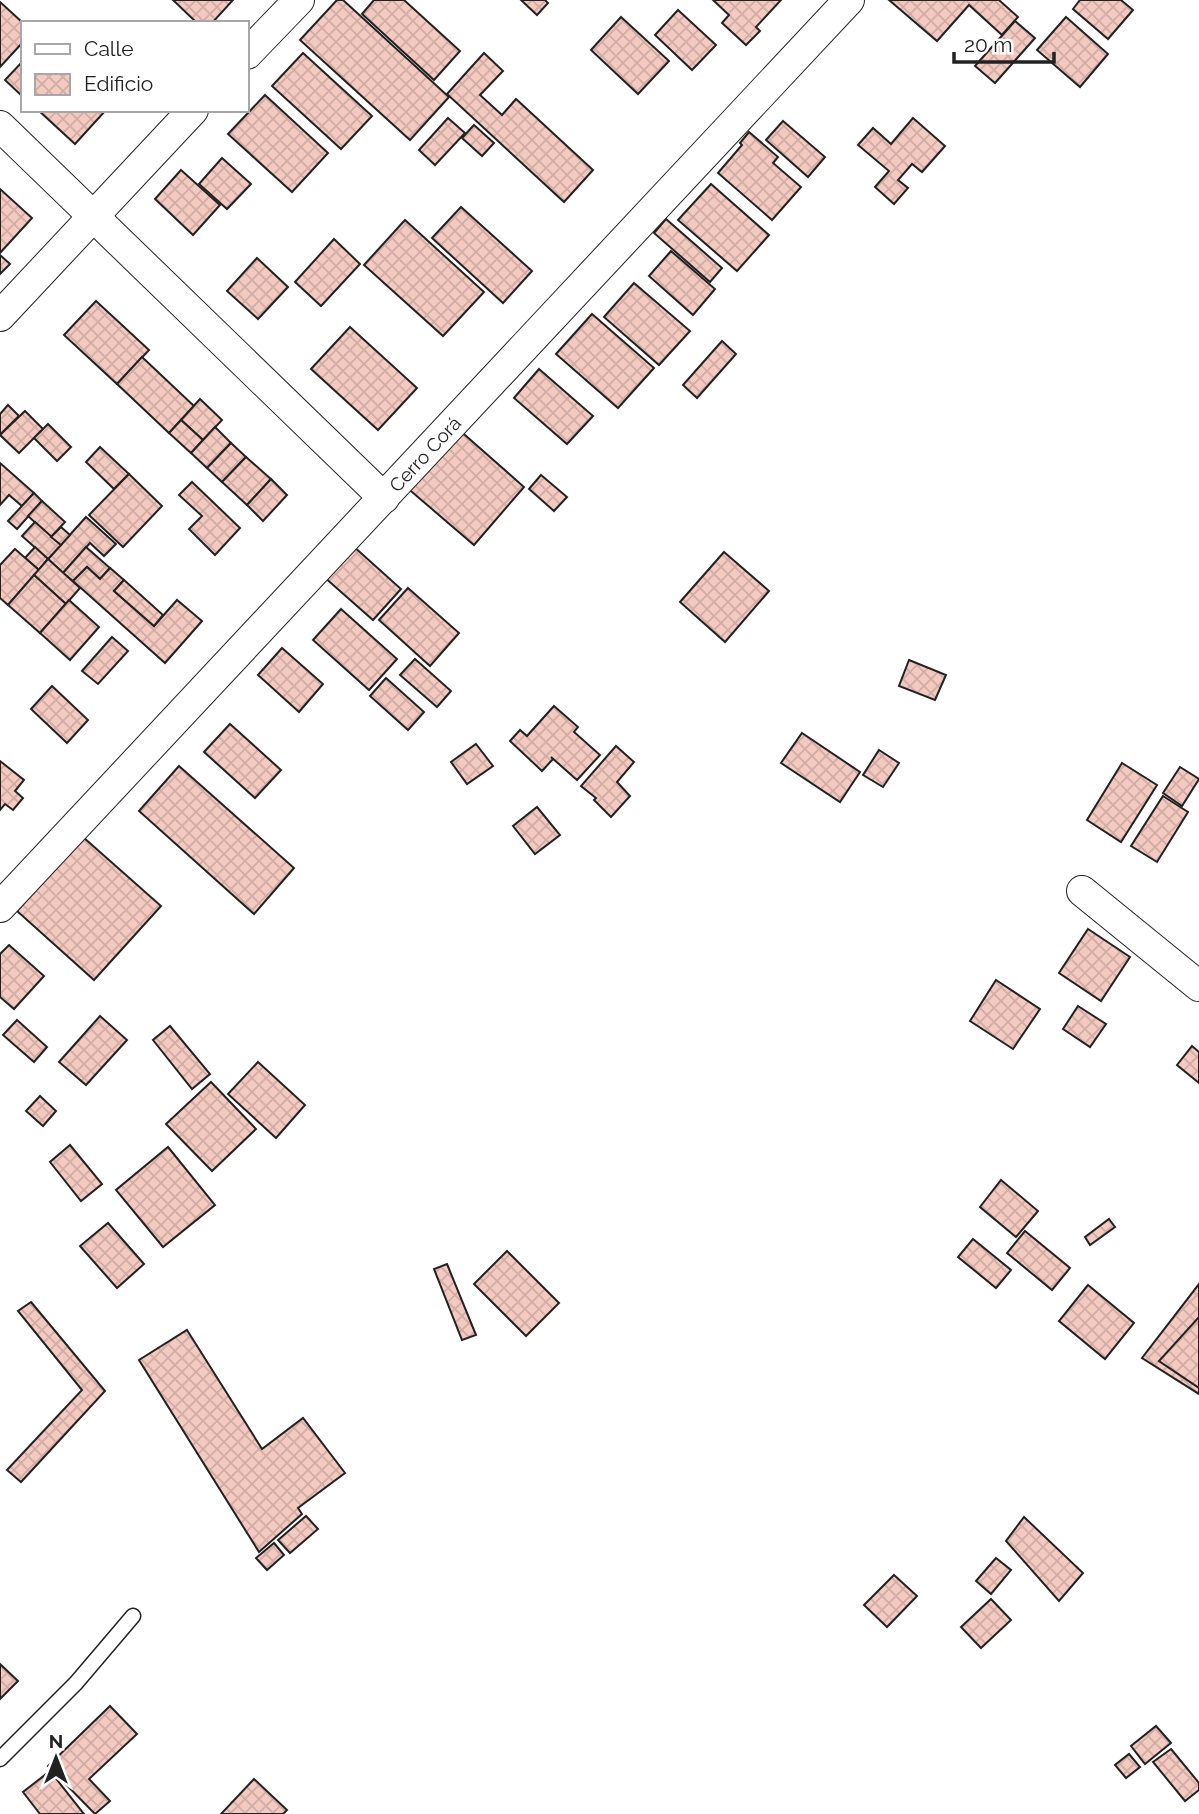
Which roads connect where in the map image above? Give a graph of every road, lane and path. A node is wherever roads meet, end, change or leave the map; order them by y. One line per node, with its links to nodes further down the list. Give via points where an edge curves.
1 (299, 0): 3 (street)
2 (849, 0): 8 (street, Cerro Corá)
3 (248, 53)
4 (191, 112): 6 (street)
5 (0, 126): 6 (street)
6 (93, 214): 7 (street); 8 (street)
7 (0, 316)
8 (384, 498): 10 (street, Cerro Corá)
9 (1082, 891): 11 (street)
10 (0, 907)
11 (1199, 986)
12 (133, 1616): 13 (lane, via 76,1683)
13 (0, 1759)

